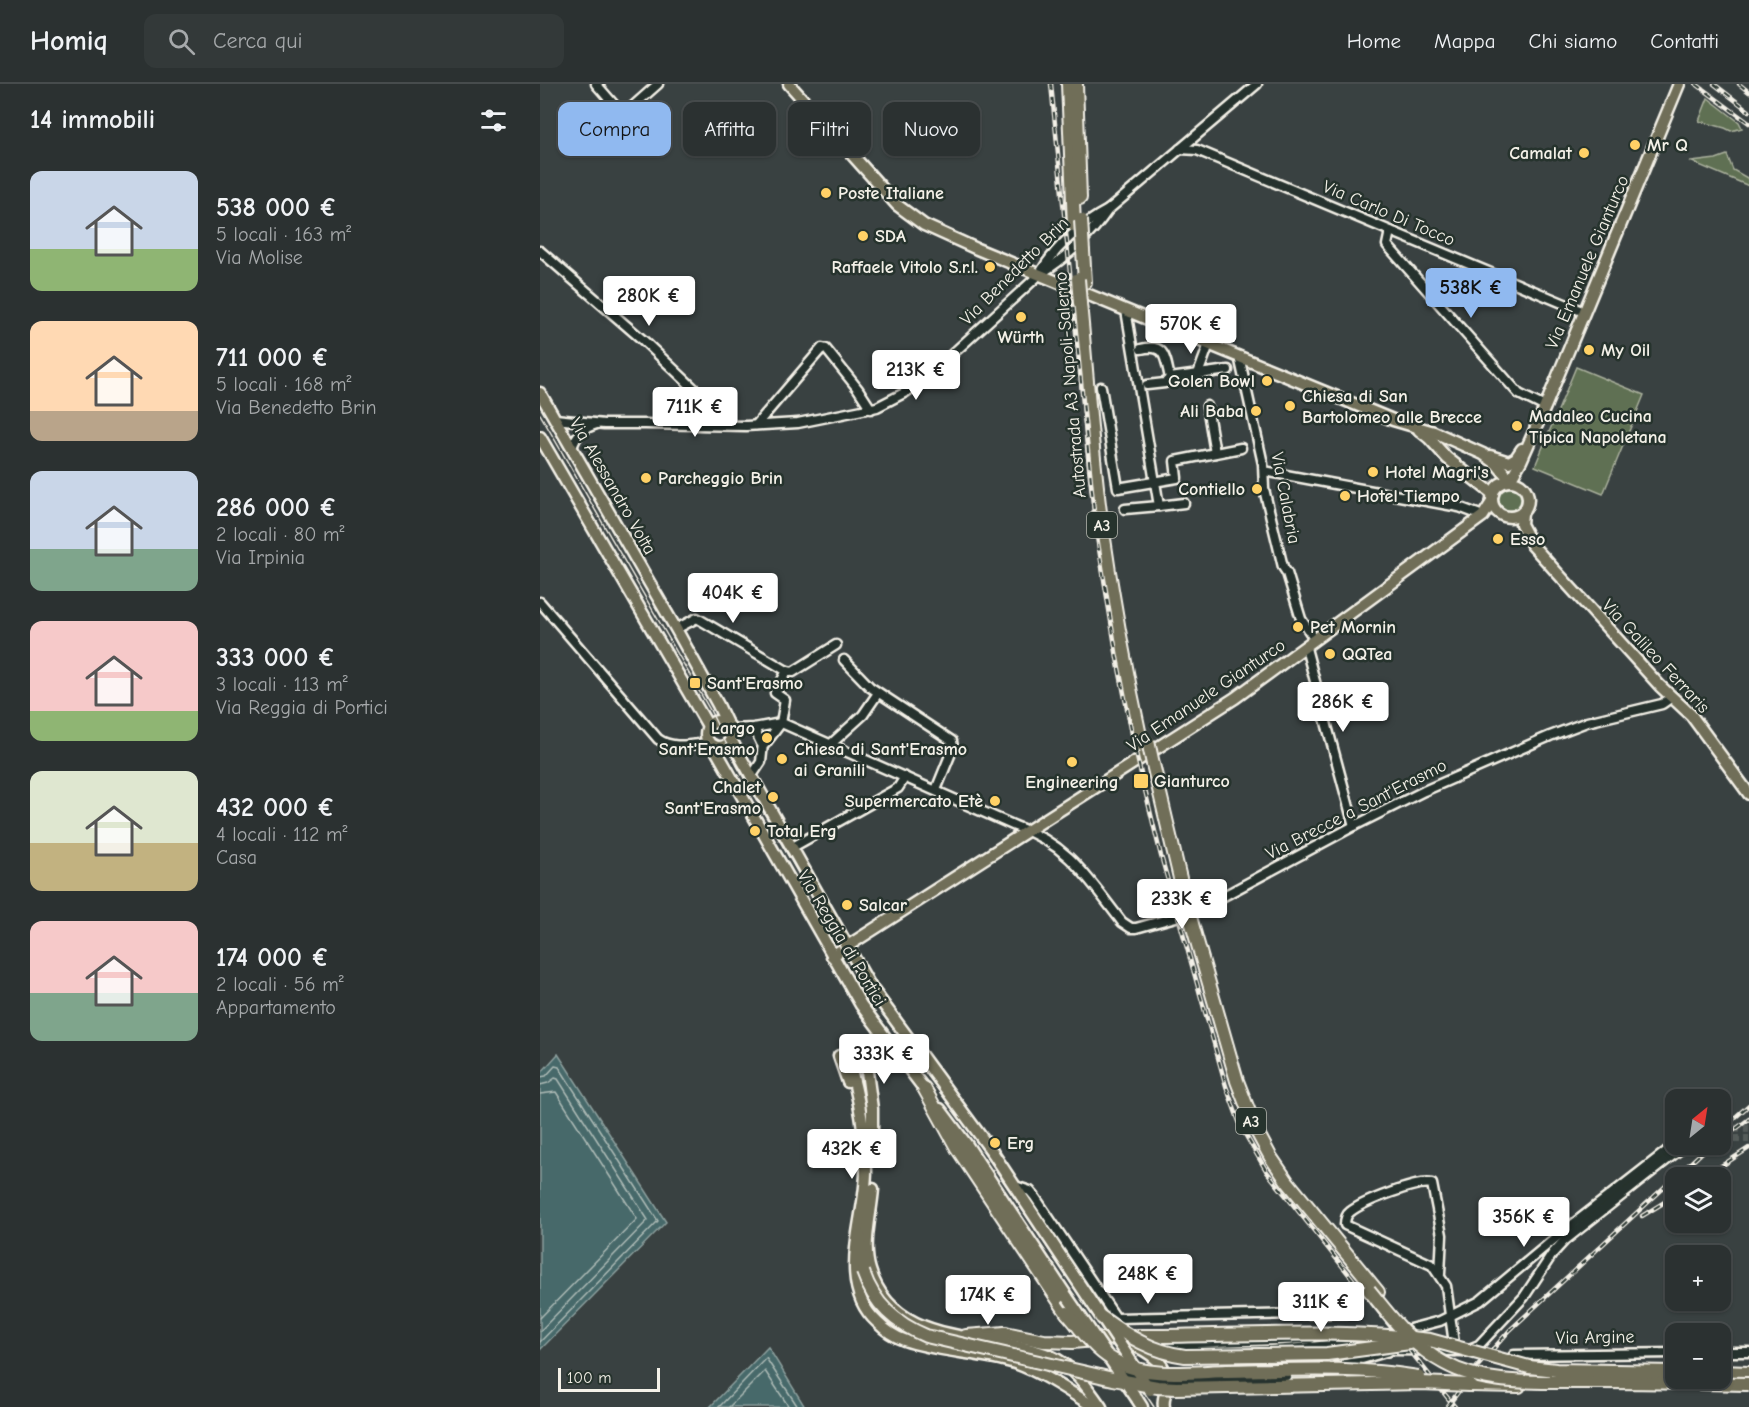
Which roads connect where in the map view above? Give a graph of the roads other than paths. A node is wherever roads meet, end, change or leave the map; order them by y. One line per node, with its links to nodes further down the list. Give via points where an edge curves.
1 (596, 84): 2 (street, via 623,115)
2 (658, 84)
3 (789, 84): 12 (main road, Via Galileo Ferraris, via 888,196 910,215 944,235)
4 (1068, 84): 9 (highway, Autostrada A3 Napoli-Salerno / A3)
5 (1076, 84): 9 (highway, Autostrada A3 Napoli-Salerno / A3)
6 (1257, 84): 8 (street)
7 (1676, 85): 14 (main road, Via Emanuele Gianturco)
8 (1180, 149): 10 (street, Via Carlo Di Tocco, via 1197,150); 12 (street, Via Benedetto Brin, via 1062,245)
9 (1077, 223): 85 (highway, Autostrada A3 Napoli-Salerno / A3, bridge, via 1100,509 1116,618 1185,913 1243,1101 1256,1130 1287,1181)
10 (1390, 231): 14 (street, Via Carlo Di Tocco); 25 (street, via 1387,245 1520,394)
11 (540, 251): 29 (street, via 644,341 724,417)
12 (1040, 275): 13 (main road, Via Galileo Ferraris); 26 (street, Via Benedetto Brin, via 926,378)
13 (1126, 310): 15 (main road, Via Galileo Ferraris); 43 (street)
14 (1584, 312): 25 (main road, Via Emanuele Gianturco)
15 (1209, 344): 17 (main road, Via Galileo Ferraris); 19 (street)
16 (1141, 349): 20 (street, via 1160,349)
17 (1239, 356): 31 (main road, Via Galileo Ferraris); 41 (street, Via Calabria)
18 (1228, 370): 19 (street)
19 (1198, 374): 20 (street)
20 (1170, 378): 21 (street, via 1165,383)
21 (1147, 385)
22 (1101, 387): 43 (street, via 1118,488)
23 (540, 393): 27 (main road, Via Alessandro Volta)
24 (1207, 406): 38 (street)
25 (1545, 406): 32 (main road, Via Emanuele Gianturco)
26 (871, 409): 30 (street, Via Benedetto Brin, via 815,421); 30 (street, via 822,348)
27 (555, 419): 28 (street, Via Benedetto Brin); 34 (main road, Via Alessandro Volta)
28 (604, 424): 29 (street, Via Benedetto Brin); 34 (street, Via Benedetto Brin, via 583,430)
29 (726, 425): 30 (street, Via Benedetto Brin)
30 (756, 425)
31 (1414, 426): 36 (main road, Via Galileo Ferraris); 40 (main road, Via Galileo Ferraris)
32 (1534, 431): 37 (main road, Via Emanuele Gianturco); 39 (main road, via 1512,461)
33 (540, 437): 62 (main road)
34 (572, 448): 53 (main road, Via Alessandro Volta)
35 (1240, 448): 38 (street)
36 (1468, 448): 39 (main road, Via Galileo Ferraris); 40 (main road, via 1456,448 1452,454)
37 (1525, 452): 42 (main road, Via Emanuele Gianturco); 44 (main road, Via Emanuele Gianturco)
38 (1215, 453): 43 (street, via 1175,461 1177,478)
39 (1482, 454): 42 (main road, Via Galileo Ferraris, via 1493,460)
40 (1461, 468): 47 (main road, Via Galileo Ferraris)
41 (1264, 471): 50 (street, via 1459,507); 54 (street, Via Calabria, via 1264,489 1283,567 1301,619)
42 (1510, 480): 44 (main road); 47 (main road, via 1499,484)
43 (1155, 483): 46 (street)
44 (1525, 488): 49 (main road, via 1528,501)
45 (1184, 503): 46 (street)
46 (1159, 506): 48 (street)
47 (1497, 506): 49 (main road, via 1514,517); 50 (main road, Via Emanuele Gianturco); 51 (main road, Via Galileo Ferraris)
48 (1125, 509)
49 (1522, 513): 51 (main road, Via Galileo Ferraris, via 1521,524)
50 (1483, 516): 54 (main road, Via Emanuele Gianturco)
51 (1532, 545): 60 (main road, Via Galileo Ferraris)
52 (540, 602): 65 (street, via 658,739 673,745)
53 (676, 629): 58 (street, via 697,618); 64 (main road, Via Alessandro Volta)
54 (1315, 640): 56 (main road, Via Emanuele Gianturco)
55 (836, 645): 58 (street, via 793,672)
56 (1306, 648): 72 (street); 73 (main road, Via Emanuele Gianturco)
57 (844, 660): 59 (street)
58 (788, 671): 61 (street, via 775,693 785,701)
59 (878, 693): 67 (street, via 865,713); 70 (street, via 952,741)
60 (1672, 697): 71 (main road, Via Galileo Ferraris, via 1691,715); 72 (street, Via Brecce a Sant'Erasmo, via 1662,704 1587,722 1550,736)
61 (781, 723): 63 (street); 66 (street); 67 (street, Via Brecce a Sant'Erasmo)
62 (708, 726): 64 (main road, via 716,721); 65 (main road)
63 (754, 728): 64 (street); 66 (street)
64 (729, 730): 65 (main road, via 722,747); 68 (main road, Via Reggia di Portici)
65 (711, 744): 76 (main road, Via Reggia di Portici)
66 (764, 744): 68 (street, via 761,762)
67 (831, 744): 69 (street, Via Brecce a Sant'Erasmo)
68 (751, 777): 74 (main road, Via Reggia di Portici)
69 (905, 777): 70 (street, Via Brecce a Sant'Erasmo); 74 (street, via 898,788)
70 (936, 790): 73 (street, Via Brecce a Sant'Erasmo)
71 (1749, 794)
72 (1354, 826): 73 (street, Via Brecce a Sant'Erasmo, via 1194,912 1136,928 1122,922 1076,863)
73 (1029, 831): 75 (main road, Via Emanuele Gianturco)
74 (791, 848): 75 (main road, Via Reggia di Portici)
75 (848, 947): 76 (main road, Via Emanuele Gianturco); 82 (main road, Via Reggia di Portici, via 880,1001)
76 (832, 956): 78 (main road, Via Reggia di Portici, via 861,1005)
77 (852, 1053): 79 (main road); 79 (main road); 79 (main road, via 870,1089)
78 (924, 1088): 86 (highway, via 963,1158); 116 (main road, Via Reggia di Portici, bridge, via 967,1145)
79 (867, 1124): 83 (main road, via 866,1187); 90 (main road, via 873,1176 869,1270 888,1302 902,1315 937,1332)
80 (1665, 1153): 89 (street, via 1494,1292)
81 (1673, 1155): 96 (street, via 1563,1241 1524,1297 1479,1345 1464,1351)
82 (1015, 1186): 87 (street, via 1035,1197 1116,1318); 88 (main road, Via Reggia di Portici)
83 (859, 1236): 103 (main road, via 855,1271 860,1299 887,1332); 110 (highway, bridge, via 863,1272 871,1292 888,1313 912,1330 939,1340)
84 (1440, 1274): 84 (street, via 1442,1235 1432,1184 1425,1182 1389,1193 1345,1218 1345,1225 1421,1258); 89 (street)
85 (1373, 1291): 107 (highway, Autostrada A3 Napoli-Salerno / A3, bridge, via 1421,1341 1473,1369 1526,1377); 111 (highway, Autostrada A3 Napoli-Salerno / A3, bridge, via 1396,1323 1420,1346 1468,1374 1505,1380)
86 (1067, 1313): 112 (street, bridge, via 1080,1337 1099,1357); 114 (highway, bridge, via 1098,1350 1120,1364 1140,1370 1354,1369)
87 (1347, 1313)
88 (1101, 1317): 95 (highway, bridge); 112 (main road, Via Reggia di Portici, bridge)
89 (1451, 1317): 94 (street); 96 (street)
90 (966, 1336): 93 (highway)
91 (1138, 1336): 92 (highway); 94 (street, via 1183,1343); 96 (highway, bridge, via 1352,1334 1422,1339)
92 (1118, 1338): 93 (highway, via 1062,1342); 113 (main road, via 1156,1359 1163,1367)
93 (1005, 1339): 98 (main road)
94 (1366, 1339): 95 (street, bridge, via 1280,1349)
95 (1149, 1347): 96 (highway, bridge, via 1193,1357 1327,1354 1416,1342)
96 (1452, 1348): 97 (street); 104 (highway, bridge, via 1556,1370)
97 (1395, 1350): 112 (street, bridge, via 1315,1373); 113 (street, via 1318,1354 1235,1376 1181,1379)
98 (1032, 1351): 103 (main road); 118 (main road, via 1051,1356 1064,1365)
99 (1731, 1352): 100 (street)
100 (1749, 1352)
101 (1665, 1353): 102 (street, Via Argine)
102 (1514, 1355)
103 (1000, 1360): 117 (main road, via 1047,1378)
104 (1665, 1372)
105 (1731, 1372): 106 (highway)
106 (1749, 1373)
107 (1665, 1378)
108 (1731, 1378): 109 (highway)
109 (1749, 1379)
110 (1137, 1384): 112 (street, bridge); 114 (highway, bridge, via 1176,1388)
111 (1749, 1384)
112 (1153, 1385): 119 (main road, Via Reggia di Portici)
113 (1167, 1385): 119 (main road)
114 (1469, 1385): 115 (highway, bridge)
115 (1749, 1389)
116 (1140, 1403)
117 (1094, 1407)
118 (1101, 1407)
119 (1163, 1407)

